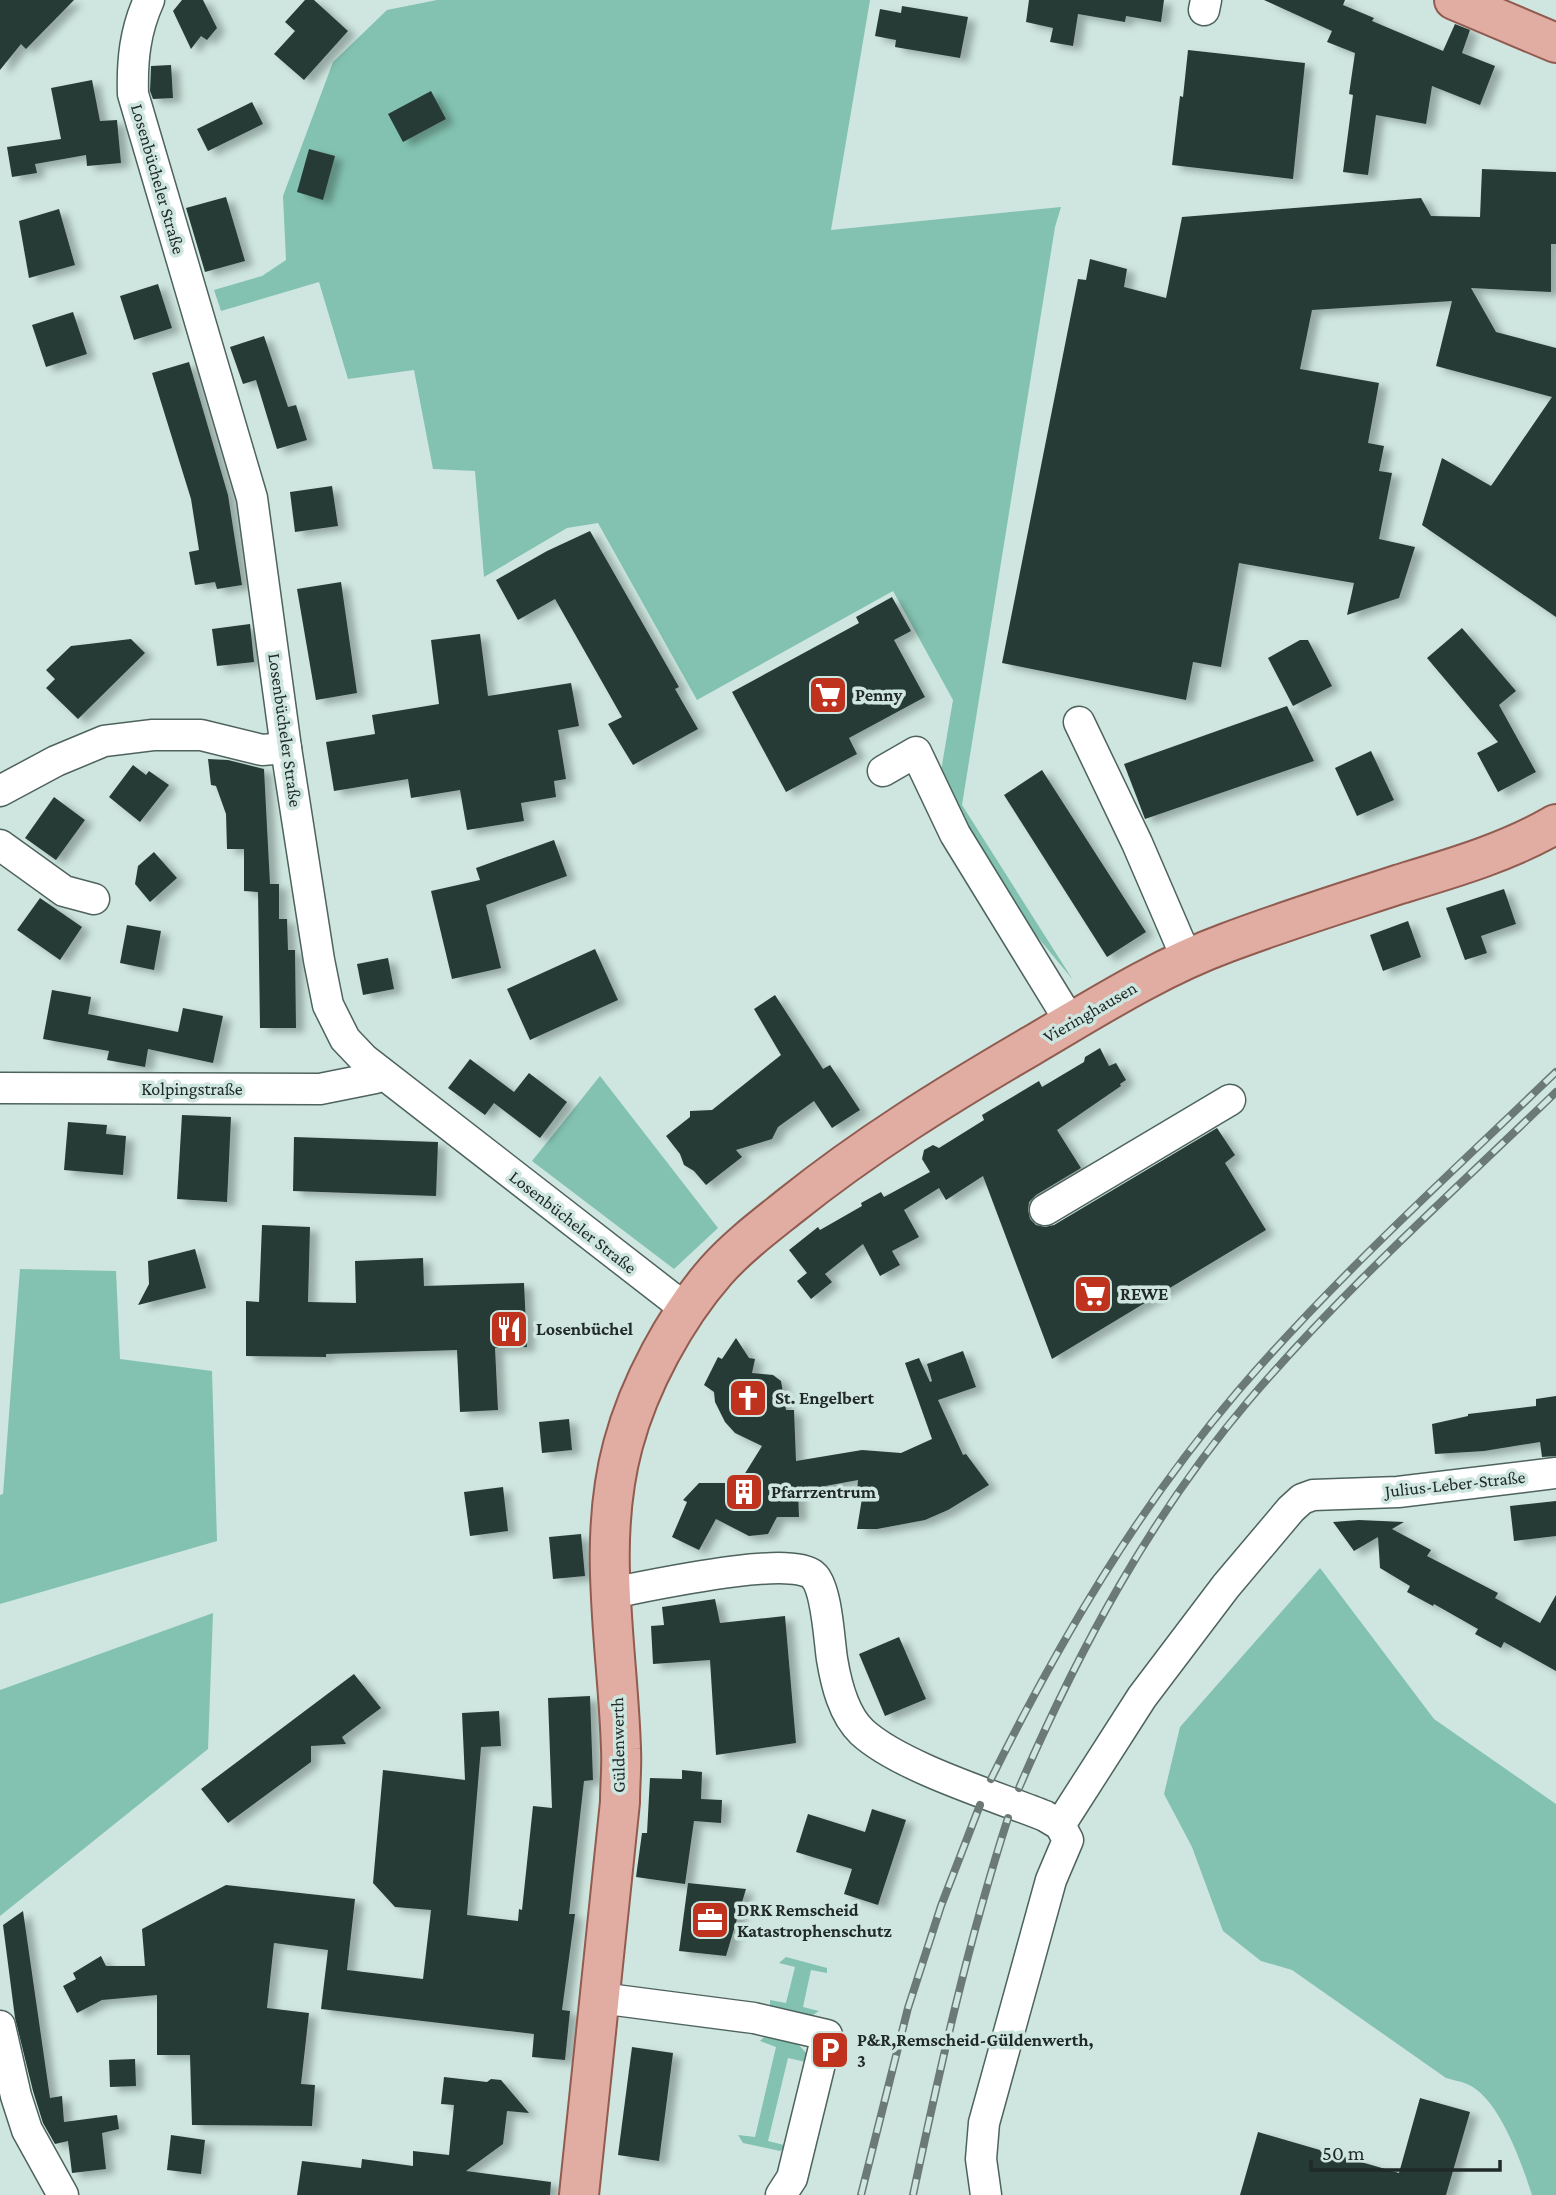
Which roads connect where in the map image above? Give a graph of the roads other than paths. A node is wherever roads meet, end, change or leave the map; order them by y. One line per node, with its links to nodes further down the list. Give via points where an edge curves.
1 (149, 0): 5 (street, Losenbücheler Straße, via 135,40 134,94 252,498)
2 (1454, 0): 3 (main road)
3 (1556, 43)
4 (1079, 722): 11 (street)
5 (286, 748): 7 (street, via 262,750 201,734 104,741); 13 (street, Losenbücheler Straße, via 328,1005 345,1039)
6 (883, 771): 12 (street, via 916,752 955,834)
7 (0, 791)
8 (1556, 824): 11 (main road, Vieringhausen, via 1498,852 1305,914)
9 (0, 845): 10 (street, via 64,891)
10 (94, 899)
11 (1187, 959): 12 (main road, Vieringhausen)
12 (1071, 1023): 17 (main road, Vieringhausen, via 907,1120 838,1168 717,1269)
13 (379, 1070): 14 (street, Kolpingstraße, via 375,1078 320,1089); 17 (street, Losenbücheler Straße)
14 (0, 1088)
15 (1230, 1100): 16 (street)
16 (1045, 1210)
17 (686, 1309): 19 (main road, Güldenwerth, via 645,1386 623,1446 609,1529)
18 (1556, 1473): 20 (street, Julius-Leber-Straße, via 1302,1499 1264,1540 1142,1697)
19 (611, 1593): 20 (street, via 721,1573 803,1569 815,1576 820,1588 836,1683 860,1730 911,1762); 21 (main road, Güldenwerth, via 620,1802)
20 (1060, 1825): 26 (street, via 1068,1840 1051,1880 984,2123 981,2159)
21 (600, 1998): 24 (main road, Güldenwerth); 25 (street, via 754,2018 827,2035 792,2178)
22 (0, 2026): 23 (street, via 27,2130)
23 (63, 2195)
24 (579, 2195)
25 (781, 2195)
26 (986, 2195)

